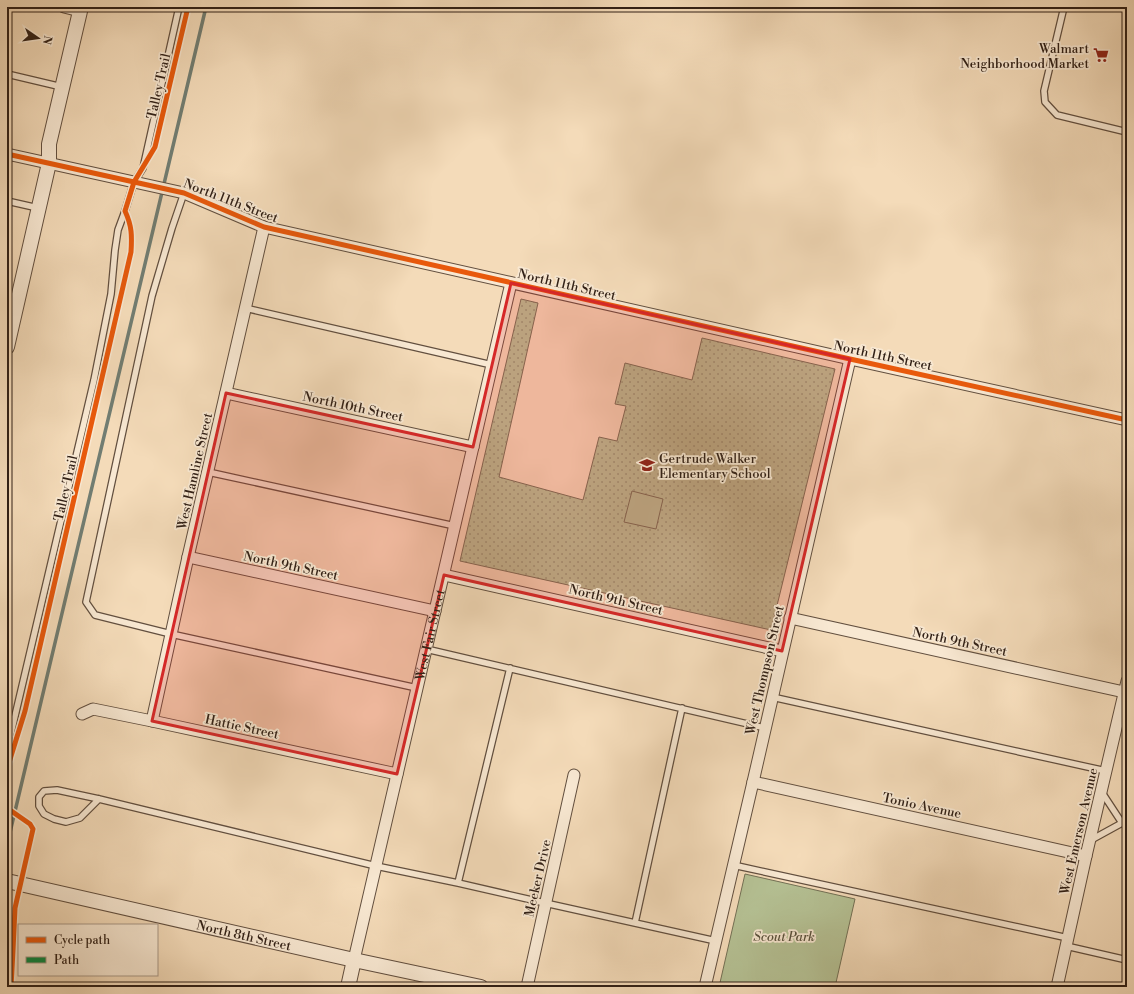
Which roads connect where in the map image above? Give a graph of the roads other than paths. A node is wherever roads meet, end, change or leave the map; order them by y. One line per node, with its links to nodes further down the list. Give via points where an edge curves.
1 (64, 7): 4 (street)
2 (179, 7): 10 (lane)
3 (1064, 7): 7 (lane, via 1044,91 1045,102 1057,115)
4 (81, 9): 6 (street)
5 (7, 74): 6 (lane)
6 (62, 87): 9 (street, via 49,144)
7 (1127, 132)
8 (7, 154): 9 (street, North 11th Street)
9 (49, 163): 10 (street, North 11th Street); 13 (street)
10 (138, 183): 11 (street, North 11th Street); 42 (lane, via 118,230 111,294 94,380)
11 (184, 193): 14 (street, North 11th Street); 30 (lane, via 152,296 86,602 95,615)
12 (7, 201): 13 (lane)
13 (39, 208): 16 (street)
14 (264, 227): 15 (street, North 11th Street); 17 (street, West Hamline Street)
15 (511, 283): 19 (street, North 11th Street); 20 (street, West Fair Street)
16 (12, 302): 18 (street)
17 (245, 308): 20 (lane); 21 (street, West Hamline Street)
18 (7, 347)
19 (850, 359): 22 (street, North 11th Street); 29 (street, West Thompson Street)
20 (492, 365): 23 (street, West Fair Street)
21 (226, 393): 23 (street, North 10th Street); 24 (street, West Hamline Street)
22 (1127, 420)
23 (473, 447): 25 (street, West Fair Street)
24 (208, 472): 25 (lane); 26 (street, West Hamline Street)
25 (455, 526): 27 (street, West Fair Street)
26 (188, 557): 28 (street, North 9th Street); 30 (street, West Hamline Street)
27 (444, 575): 28 (street, West Fair Street); 32 (street, North 9th Street)
28 (435, 611): 31 (street, West Fair Street)
29 (790, 618): 32 (street, West Thompson Street); 36 (street, North 9th Street)
30 (171, 634): 35 (lane); 40 (street, West Hamline Street)
31 (426, 649): 33 (lane); 35 (street, West Fair Street)
32 (782, 651): 37 (street, West Thompson Street)
33 (510, 668): 38 (lane); 55 (lane)
34 (1127, 681): 36 (street, West Emerson Avenue)
35 (417, 688): 44 (street, West Fair Street)
36 (1124, 692): 43 (street, West Emerson Avenue)
37 (772, 696): 41 (street, West Thompson Street); 43 (lane)
38 (682, 708): 41 (lane); 57 (lane)
39 (82, 714): 40 (street, Hattie Street, via 93,709)
40 (152, 721): 44 (street, Hattie Street)
41 (765, 728): 46 (street, West Thompson Street)
42 (7, 750)
43 (1106, 771): 47 (street, West Emerson Avenue)
44 (397, 774): 53 (street, West Fair Street)
45 (574, 776): 56 (street, Meeker Drive)
46 (753, 782): 51 (street, Tonio Avenue); 52 (street, West Thompson Street)
47 (1101, 791): 49 (lane); 50 (street, West Emerson Avenue)
48 (99, 799): 48 (lane, via 57,790 44,791 39,806 44,814 66,822 80,818); 53 (lane)
49 (1124, 824): 50 (lane)
50 (1089, 841): 51 (street, West Emerson Avenue)
51 (1086, 856): 59 (street, West Emerson Avenue)
52 (733, 865): 58 (street, West Thompson Street); 59 (lane)
53 (376, 866): 55 (lane); 60 (street, West Fair Street)
54 (9, 881): 60 (street, North 8th Street)
55 (458, 883): 56 (lane)
56 (545, 904): 57 (lane); 64 (street, Meeker Drive)
57 (634, 923): 58 (lane)
58 (716, 941): 65 (street, West Thompson Street)
59 (1067, 942): 61 (lane); 66 (street, West Emerson Avenue)
60 (354, 960): 62 (street, West Fair Street); 63 (street, North 8th Street)
61 (1127, 960)
62 (348, 987)
63 (481, 987)
64 (527, 987)
65 (705, 987)
66 (1057, 987)

